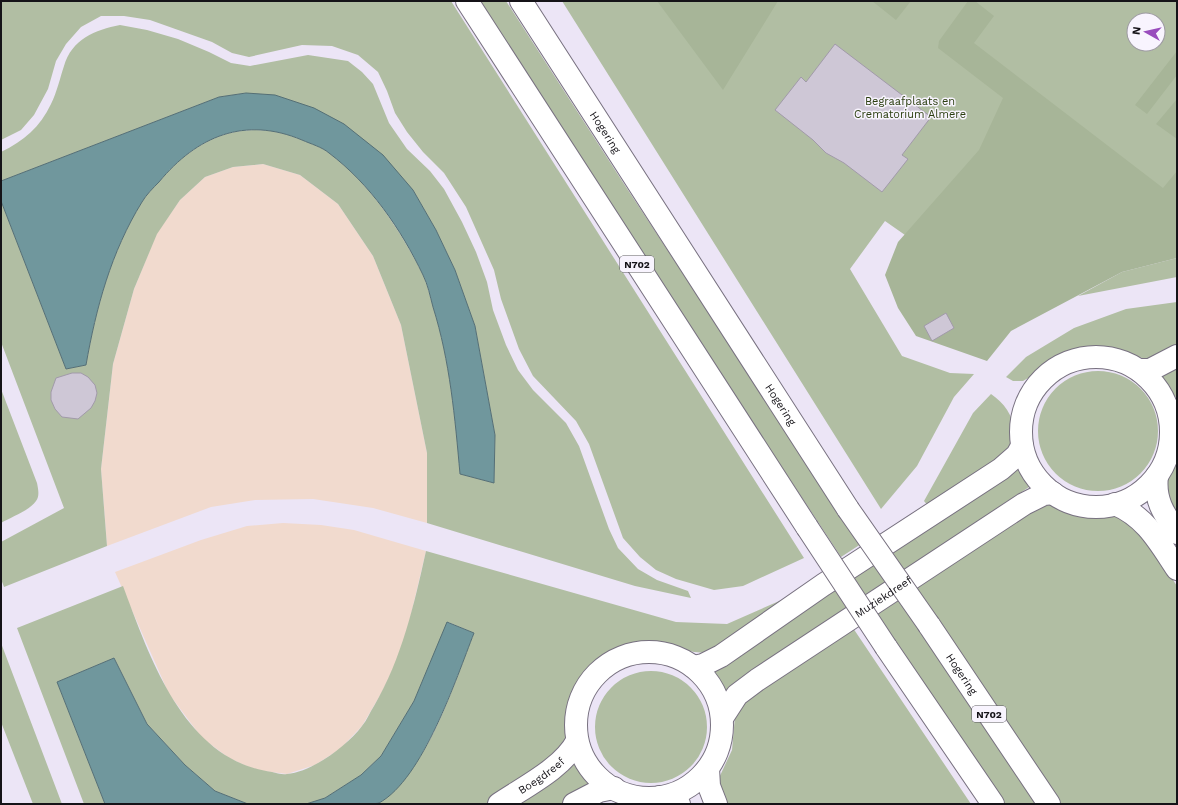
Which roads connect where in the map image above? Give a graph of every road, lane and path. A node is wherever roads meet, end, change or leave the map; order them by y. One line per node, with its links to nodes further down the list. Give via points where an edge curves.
1 (467, 1): 21 (main road, N702, bridge, via 807,527)
2 (521, 1): 22 (main road, Hogering / N702, bridge, via 848,509)
3 (1177, 356): 4 (main road, via 1150,370)
4 (1138, 370): 5 (main road, via 1152,382); 6 (main road, via 1128,363 1097,357 1076,359 1057,368 1040,382 1029,399 1022,418)
5 (1173, 415): 7 (main road, via 1171,439 1166,458)
6 (1022, 446): 8 (main road, via 1035,475); 12 (main road, via 1017,455 995,474 823,585 721,656)
7 (1157, 476): 9 (main road, via 1146,488); 10 (main road, via 1158,502)
8 (1052, 493): 9 (main road, via 1083,506); 13 (main road, Muziekdreef, via 1024,504 757,680 737,695)
9 (1116, 504): 11 (main road, via 1127,509 1151,530)
10 (1177, 533)
11 (1177, 569)
12 (694, 667): 13 (main road, via 709,682); 14 (main road, via 679,658 658,652 622,657 600,669 585,688 577,711)
13 (724, 715): 15 (main road, via 718,750)
14 (577, 741): 16 (main road, via 583,756 596,775); 18 (main road, Boegdreef, via 559,763)
15 (708, 769): 17 (main road); 20 (main road, via 709,786)
16 (614, 788): 17 (main road, via 636,796); 19 (main road, via 599,791)
17 (670, 800)
18 (499, 804)
19 (574, 804)
20 (716, 804)
21 (992, 804)
22 (1049, 804)

